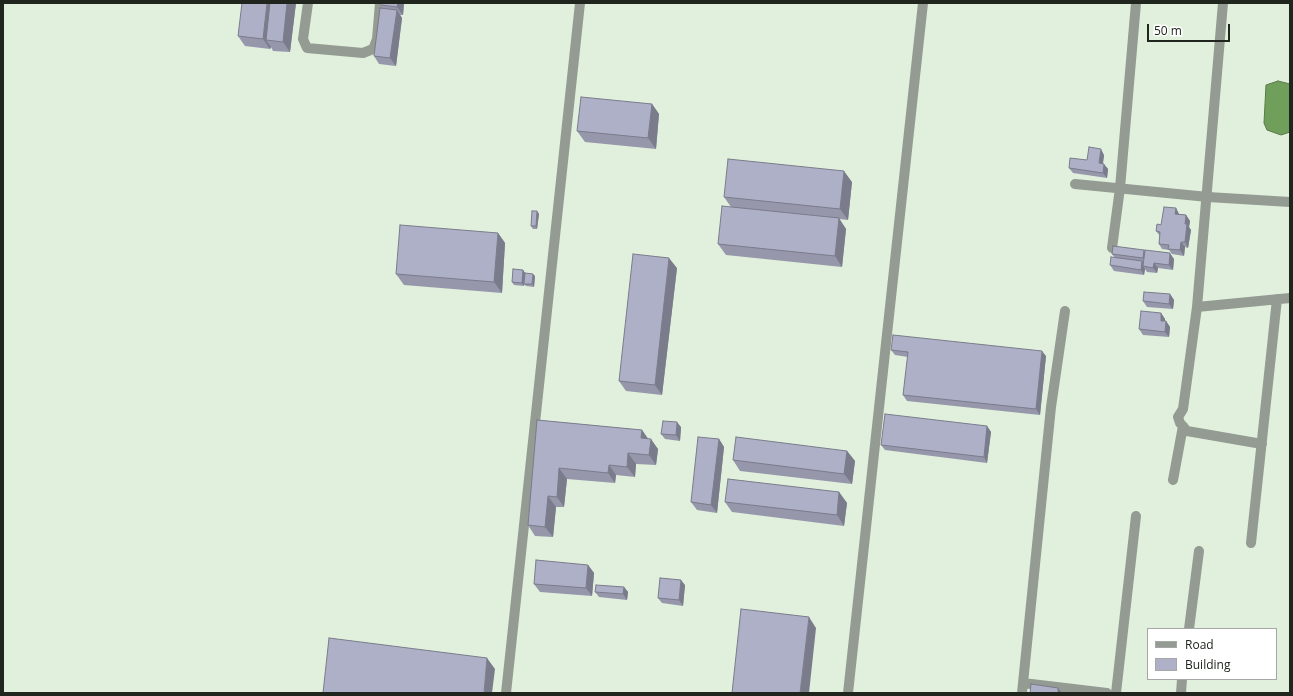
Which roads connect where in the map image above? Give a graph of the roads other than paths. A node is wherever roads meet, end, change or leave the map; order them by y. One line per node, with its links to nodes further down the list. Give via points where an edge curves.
1 (308, 3): 2 (street, via 303,38 307,48 363,52 372,49 377,39)
2 (380, 3)
3 (580, 3): 25 (street)
4 (923, 3): 26 (street)
5 (1136, 3): 8 (street)
6 (1223, 3): 9 (street)
7 (1075, 184): 8 (street)
8 (1120, 188): 9 (street); 11 (street)
9 (1208, 197): 10 (street); 14 (street)
10 (1290, 202)
11 (1112, 248)
12 (1290, 298): 13 (street)
13 (1277, 299): 14 (street); 17 (street)
14 (1197, 307): 16 (street, via 1182,409 1178,417)
15 (1065, 311): 24 (street, via 1051,407)
16 (1183, 426): 17 (street, via 1187,431); 18 (street)
17 (1262, 444): 20 (street)
18 (1173, 480)
19 (1136, 516): 28 (street)
20 (1251, 543)
21 (1199, 551): 22 (street)
22 (1189, 628)
23 (1182, 680): 29 (street)
24 (1022, 688): 27 (street)
25 (506, 693)
26 (848, 693)
27 (1107, 693)
28 (1116, 693)
29 (1181, 693)

